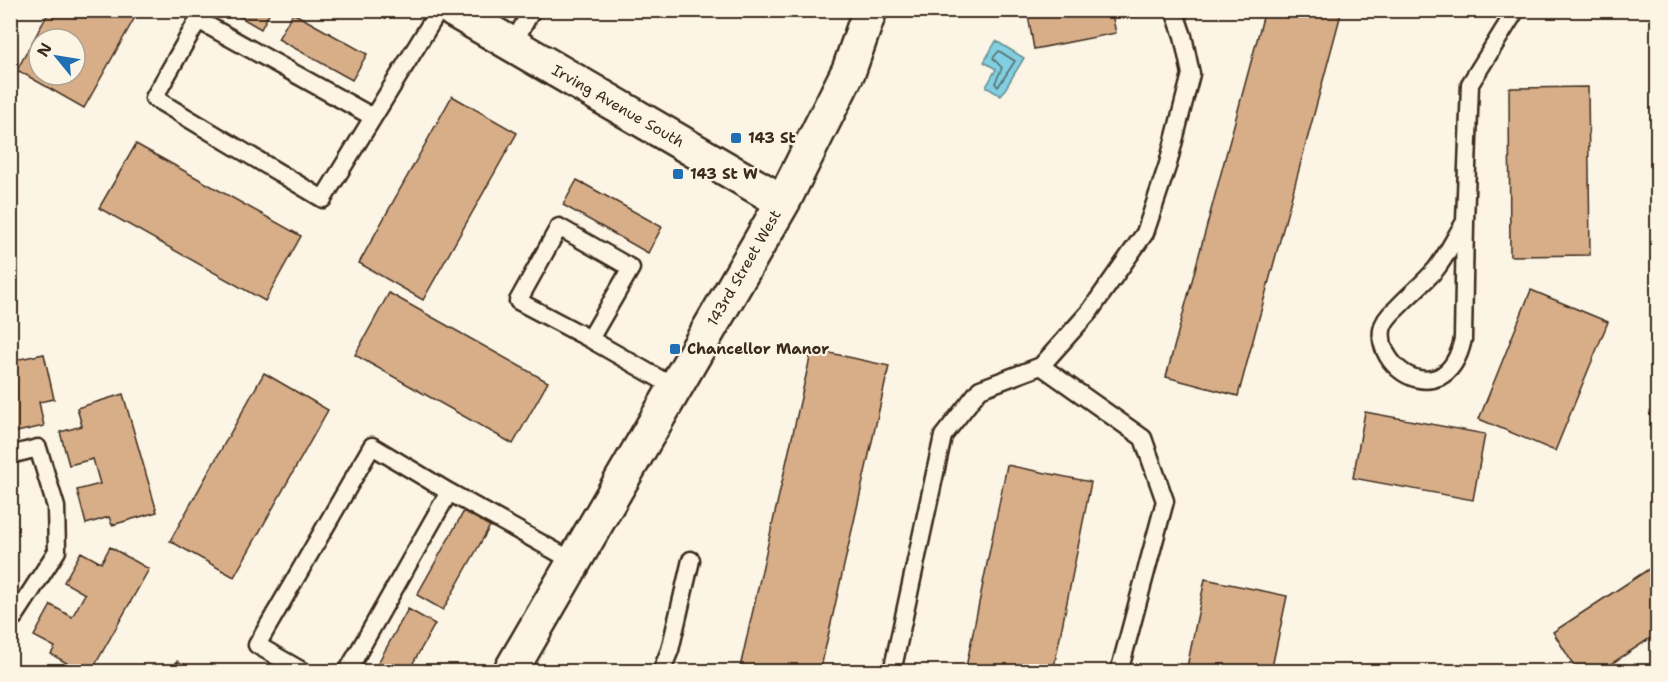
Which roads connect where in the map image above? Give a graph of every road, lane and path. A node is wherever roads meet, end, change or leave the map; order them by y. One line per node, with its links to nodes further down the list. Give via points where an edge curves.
1 (439, 10): 8 (lane)
2 (453, 10): 7 (street, Irving Avenue South)
3 (532, 10): 7 (lane)
4 (870, 10): 9 (street, 143rd Street West, via 849,70)
5 (1174, 10): 12 (lane, via 1191,74 1145,233 1090,311)
6 (1516, 10): 10 (lane, via 1470,84)
7 (512, 45): 9 (street, Irving Avenue South)
8 (374, 117): 8 (lane, via 323,199 154,98 198,20)
9 (783, 202): 13 (street, 143rd Street West)
10 (1465, 222): 10 (lane, via 1436,268 1389,315 1382,329 1384,350 1391,363 1407,375 1425,379 1440,376 1459,353 1463,339)
11 (590, 339): 11 (lane, via 632,268 559,228 518,301); 13 (lane)
12 (1041, 366): 23 (lane, via 980,389 943,436); 24 (lane, via 1143,438 1165,501)
13 (674, 387): 17 (street, 143rd Street West)
14 (10, 455): 18 (lane, via 38,448 56,507 57,551)
15 (449, 492): 17 (lane); 19 (lane, via 372,446 257,645); 20 (lane)
16 (691, 560): 22 (lane, via 670,650)
17 (573, 561): 21 (street, 143rd Street West)
18 (13, 614)
19 (304, 672)
20 (347, 672)
21 (510, 672)
22 (661, 672)
23 (892, 672)
24 (1119, 672)

